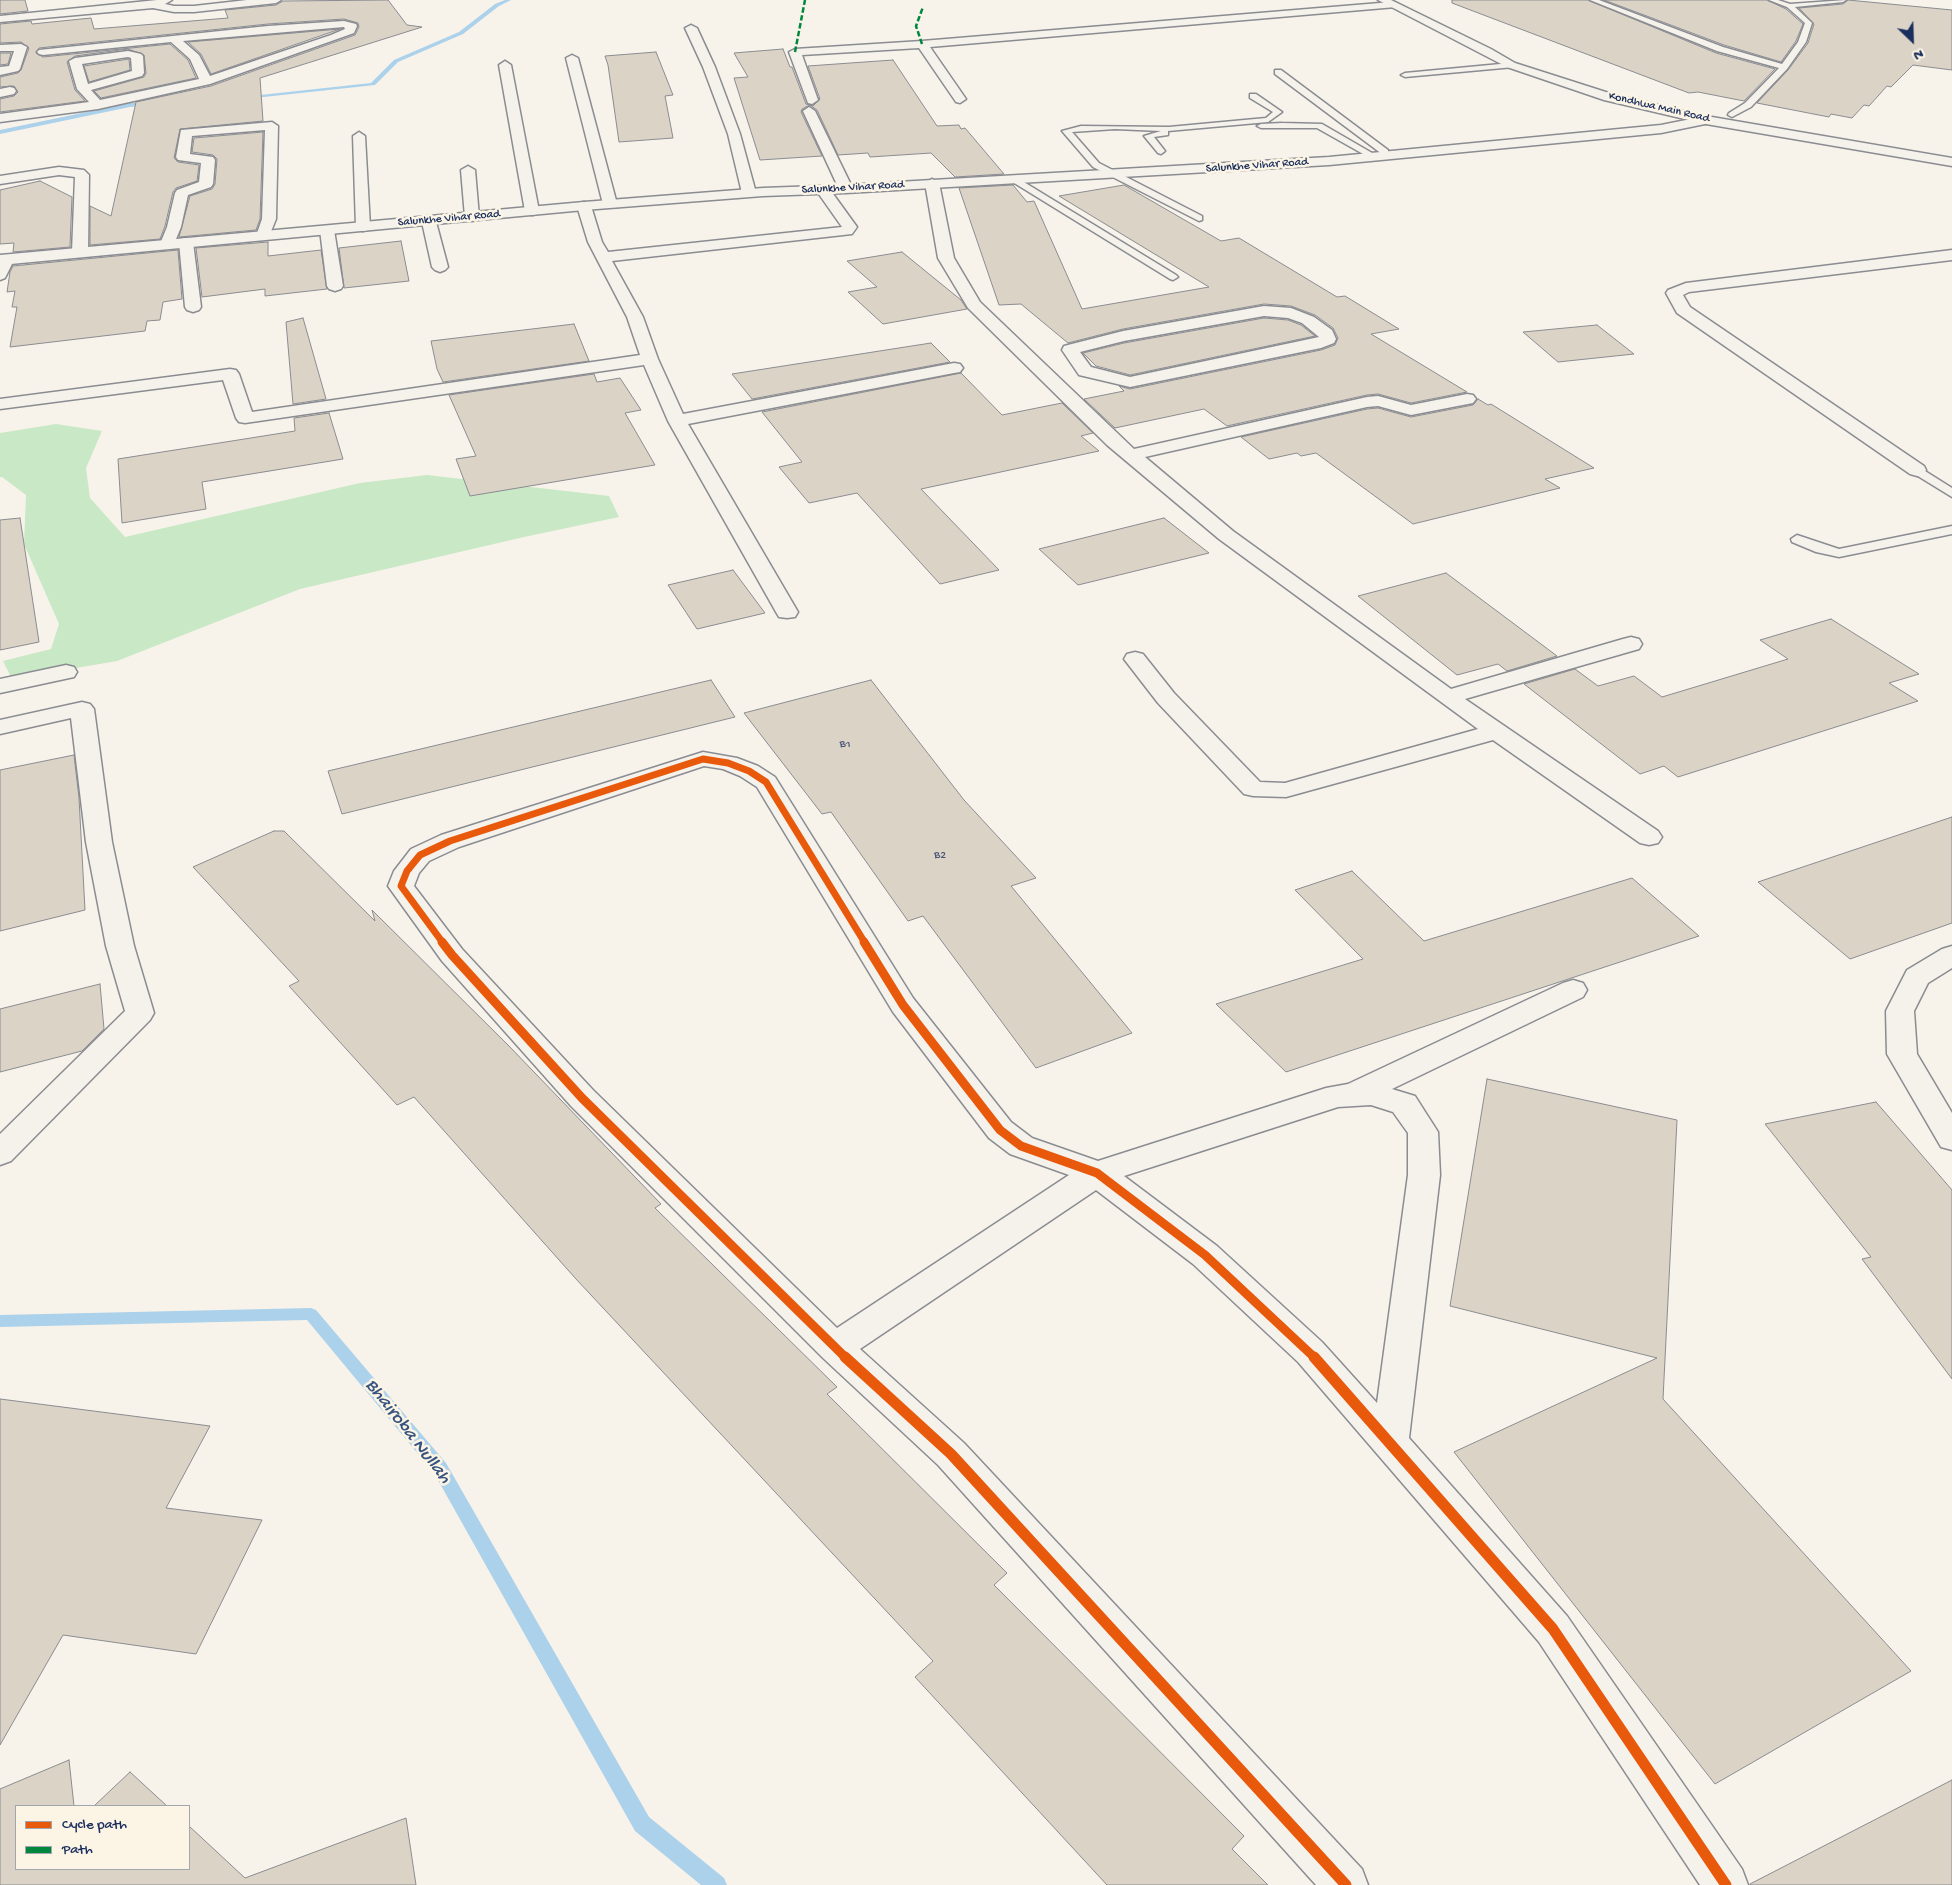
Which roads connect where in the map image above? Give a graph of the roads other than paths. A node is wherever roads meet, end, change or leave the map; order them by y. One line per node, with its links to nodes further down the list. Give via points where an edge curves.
1 (167, 0): 7 (street)
2 (276, 0): 7 (street, via 194,9)
3 (1593, 0): 18 (lane, via 1720,49)
4 (1772, 0): 8 (lane)
5 (1843, 0): 8 (lane)
6 (1388, 2): 12 (street); 16 (street, Kondhwa Main Road)
7 (153, 5): 9 (street)
8 (1789, 6): 18 (lane, via 1808,23 1802,42)
9 (0, 19)
10 (691, 28): 43 (street, via 734,134)
11 (174, 39): 14 (street); 22 (street, via 195,57); 22 (street, via 344,24 352,26 350,31 335,37)
12 (922, 44): 25 (street); 41 (street, via 795,52 810,106)
13 (0, 48): 19 (street, via 21,47 14,69)
14 (43, 52)
15 (572, 58): 44 (street)
16 (1507, 62): 21 (lane); 27 (street, Kondhwa Main Road, via 1526,56 1590,80); 29 (street, Kondhwa Main Road, via 1608,97)
17 (505, 65): 46 (street)
18 (1784, 67): 27 (lane, via 1748,105)
19 (0, 70)
20 (1278, 72): 33 (lane)
21 (1405, 75)
22 (206, 82): 26 (street)
23 (83, 90): 23 (street, via 75,61 128,54 136,56 138,72); 26 (street)
24 (1253, 96): 37 (lane, via 1278,112 1268,120 1179,128 1115,127 1066,131 1096,166)
25 (960, 99)
26 (98, 105): 28 (street)
27 (1732, 115): 32 (street, Kondhwa Main Road)
28 (0, 118)
29 (1706, 120): 33 (street, Salunkhe Vihar Road, via 1661,129); 35 (street, Kondhwa Main Road)
30 (359, 136): 50 (street)
31 (1161, 151): 34 (lane, via 1148,136 1282,125 1320,126)
32 (1952, 151)
33 (1389, 155): 34 (street, Salunkhe Vihar Road)
34 (1375, 156): 37 (street, Salunkhe Vihar Road)
35 (1952, 162)
36 (468, 170): 47 (street)
37 (1113, 174): 38 (street, Salunkhe Vihar Road); 48 (lane)
38 (1014, 179): 40 (street, Salunkhe Vihar Road); 61 (lane)
39 (0, 180): 55 (street, via 59,171 82,175)
40 (932, 183): 41 (street, Salunkhe Vihar Road); 67 (street, via 946,258 974,305)
41 (846, 189): 42 (street, Salunkhe Vihar Road)
42 (824, 190): 43 (street, Salunkhe Vihar Road); 57 (street, via 850,227 846,231)
43 (749, 193): 44 (street, Salunkhe Vihar Road)
44 (610, 204): 45 (street, Salunkhe Vihar Road)
45 (584, 206): 46 (street, Salunkhe Vihar Road); 57 (street)
46 (532, 211): 47 (street, Salunkhe Vihar Road)
47 (472, 217): 49 (street, Salunkhe Vihar Road)
48 (1199, 218)
49 (428, 222): 50 (street, Salunkhe Vihar Road); 59 (street)
50 (363, 227): 51 (street, Salunkhe Vihar Road)
51 (327, 230): 52 (street, Salunkhe Vihar Road); 62 (street)
52 (263, 236): 53 (street, Salunkhe Vihar Road); 54 (street, via 269,219 272,126 186,132 184,157 208,160 206,184 182,193)
53 (186, 242): 54 (street, Salunkhe Vihar Road); 63 (street)
54 (167, 244): 55 (street, Salunkhe Vihar Road)
55 (80, 252): 58 (street, Salunkhe Vihar Road)
56 (1952, 255): 72 (street, via 1686,288 1674,293 1683,310)
57 (603, 257): 64 (street, via 635,317)
58 (3, 260): 60 (street)
59 (440, 267)
60 (0, 275)
61 (1173, 277)
62 (335, 286)
63 (193, 307)
64 (650, 359): 69 (street, via 245,418 230,374); 70 (street)
65 (954, 368): 70 (street)
66 (1085, 371): 66 (street, via 1130,382 1328,340 1326,334 1308,320 1291,313 1264,311 1123,336 1070,350); 67 (street)
67 (1051, 379): 71 (street)
68 (1467, 399): 71 (street, via 1411,410 1368,402)
69 (0, 404)
70 (677, 421): 76 (street)
71 (1130, 455): 81 (street, via 1226,535)
72 (1917, 470): 73 (lane)
73 (1952, 493)
74 (1952, 530): 75 (lane, via 1839,553)
75 (1797, 539)
76 (787, 612)
77 (1632, 644): 81 (street)
78 (1135, 659): 83 (street, via 1166,698 1253,789 1286,790)
79 (66, 672): 80 (street)
80 (0, 686)
81 (1447, 696): 83 (street)
82 (0, 727): 89 (street, via 82,709 99,842 120,946 140,1013)
83 (1497, 731): 84 (street)
84 (1649, 837)
85 (1952, 955): 88 (street, via 1918,977 1900,1011 1902,1054)
86 (1573, 990): 87 (street)
87 (1353, 1095): 90 (street, via 1337,1096); 92 (street, via 1371,1094 1404,1104 1423,1132 1424,1176)
88 (1952, 1139)
89 (0, 1153)
90 (1097, 1173): 91 (street); 91 (street, via 1020,1146 1000,1130 903,1005 766,782 749,771 703,759 450,841 420,855 407,870 401,886 452,955 582,1098); 92 (street, via 1212,1262 1310,1352)
91 (834, 1348): 93 (street, via 951,1454)
92 (1390, 1443): 94 (street, via 1553,1628)
93 (1346, 1885)
94 (1726, 1885)

